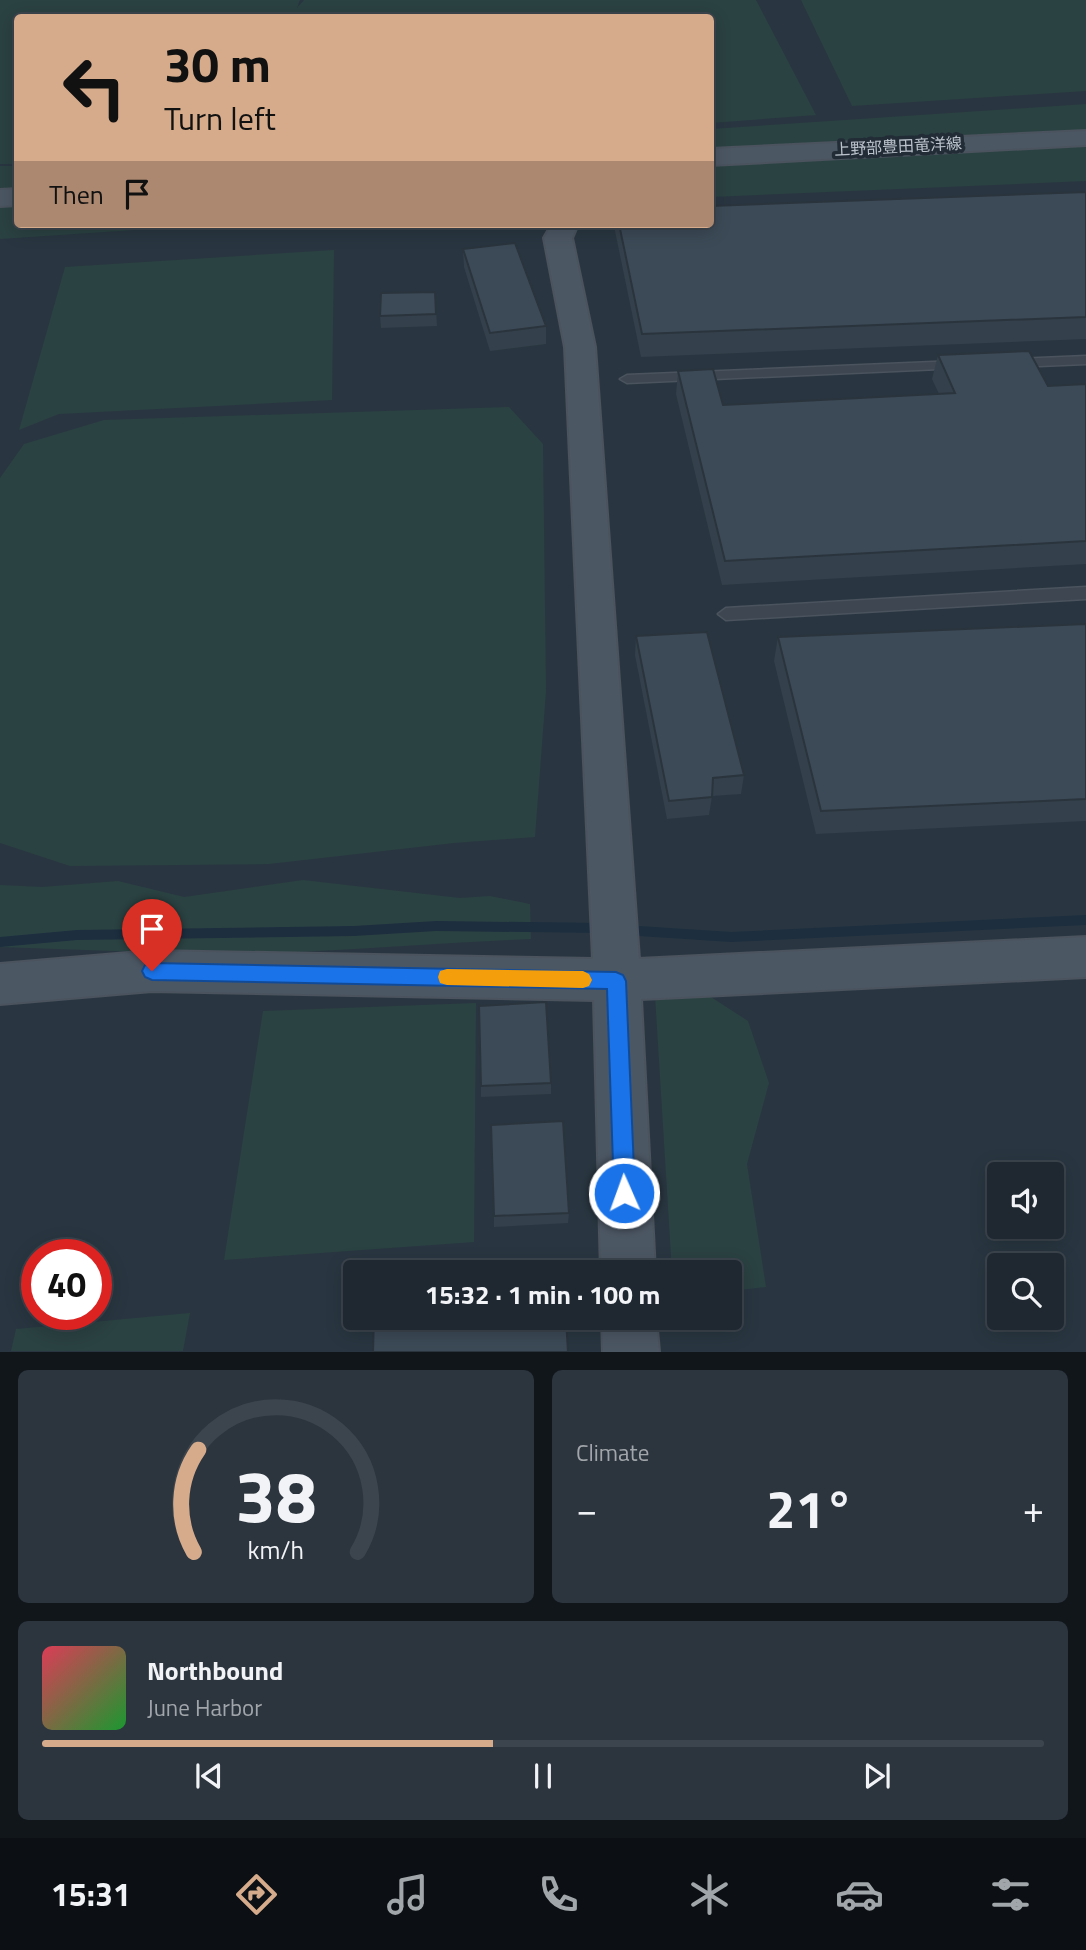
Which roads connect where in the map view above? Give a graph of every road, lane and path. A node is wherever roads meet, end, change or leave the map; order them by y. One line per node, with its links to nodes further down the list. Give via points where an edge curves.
1 (1086, 138): 2 (street, 上野部豊田竜洋線)
2 (950, 143): 3 (street, 上野部豊田竜洋線); 4 (street, via 901,157)
3 (714, 157)
4 (714, 180)
5 (563, 228): 13 (street, via 558,238 579,347)
6 (1086, 360): 7 (lane)
7 (1003, 363)
8 (975, 364): 9 (lane)
9 (627, 379)
10 (1086, 593): 11 (lane)
11 (726, 614)
12 (1086, 957): 13 (street)
13 (617, 970): 14 (street, via 152,971); 15 (street)
14 (0, 984)
15 (628, 1260)
16 (630, 1330): 17 (street)
17 (631, 1352)

